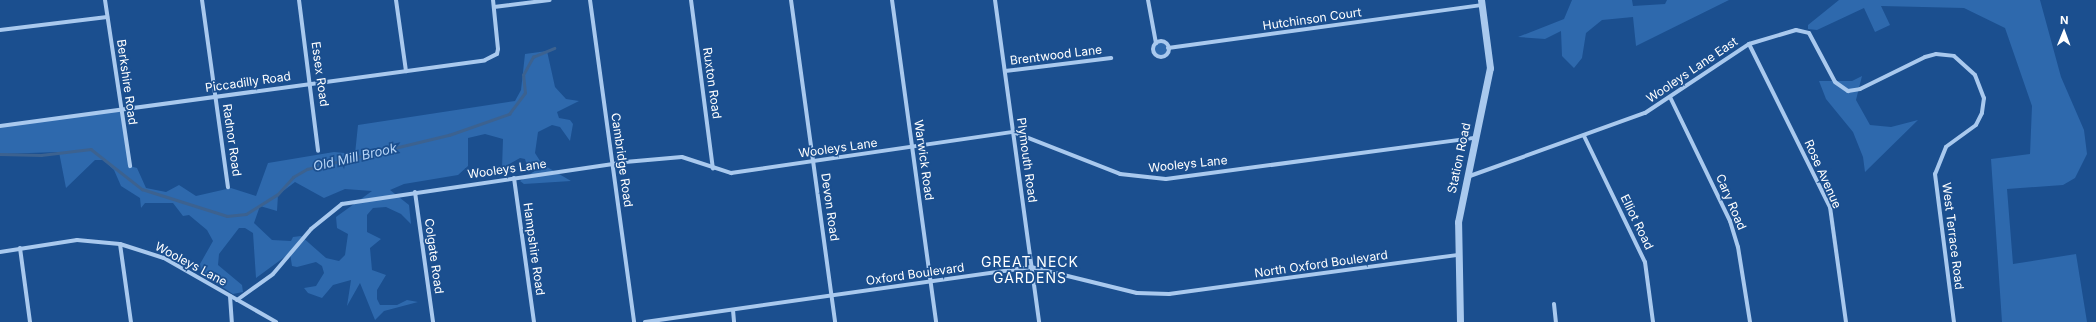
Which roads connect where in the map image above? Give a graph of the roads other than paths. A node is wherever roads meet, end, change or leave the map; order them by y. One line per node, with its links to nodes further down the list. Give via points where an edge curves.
1 (105, 0): 15 (street, Berkshire Road)
2 (202, 0): 25 (street, Radnor Road)
3 (299, 0): 24 (street, Essex Road)
4 (396, 0): 21 (street)
5 (492, 0): 14 (street)
6 (550, 0): 14 (street)
7 (590, 0): 35 (street, Cambridge Road)
8 (691, 0): 37 (street, Ruxton Road)
9 (791, 0): 34 (street, Devon Road)
10 (892, 0): 32 (street, Warwick Road)
11 (995, 0): 22 (street, Plymouth Road)
12 (1148, 0): 17 (street, Hutchinson Court)
13 (1481, 2): 19 (street, Hutchinson Court); 31 (street, Station Road, via 1490,68)
14 (494, 7): 21 (street, Piccadilly Road, via 497,54 485,60)
15 (107, 17): 16 (street); 27 (street, Berkshire Road)
16 (0, 30)
17 (1156, 43): 19 (street, via 1165,43); 19 (street, Hutchinson Court, via 1153,51 1158,57 1165,56)
18 (1748, 44): 23 (street, Wooleys Lane East, via 1805,30 1840,87 1848,91); 26 (street, Wooleys Lane East); 70 (street, Rose Avenue, via 1830,207)
19 (1168, 48)
20 (1111, 58): 22 (street, Brentwood Lane)
21 (406, 71): 24 (street, Piccadilly Road)
22 (1005, 71): 29 (street, Plymouth Road)
23 (1871, 83): 71 (street, West Terrace Road, via 1925,57 1945,54 1968,66 1982,89 1982,113 1976,125 1946,147 1935,174)
24 (311, 84): 25 (street, Piccadilly Road); 33 (street, Essex Road)
25 (216, 97): 27 (street, Piccadilly Road); 40 (street, Radnor Road)
26 (1670, 97): 30 (street, Wooleys Lane East, via 1645,113); 69 (street, Cary Road, via 1730,222 1738,247)
27 (121, 110): 28 (street, Piccadilly Road); 36 (street, Berkshire Road)
28 (0, 126)
29 (1013, 132): 31 (street, Wooleys Lane, via 1120,174 1166,179); 32 (street, Wooleys Lane); 46 (street, Plymouth Road)
30 (1584, 136): 38 (street, Wooleys Lane East); 68 (street, Elliot Road, via 1645,262)
31 (1474, 138): 38 (street, Station Road)
32 (912, 148): 34 (street, Wooleys Lane); 47 (street, Warwick Road)
33 (318, 151)
34 (814, 161): 37 (street, Wooleys Lane, via 731,173); 50 (street, Devon Road)
35 (612, 165): 37 (street, Wooleys Lane, via 677,157); 39 (street, Wooleys Lane); 60 (street, Cambridge Road)
36 (130, 166)
37 (713, 169)
38 (1466, 177): 45 (street, Station Road, via 1458,222)
39 (514, 178): 41 (street, Wooleys Lane); 59 (street, Hampshire Road)
40 (228, 187)
41 (415, 192): 51 (street, Wooleys Lane, via 357,200 334,208 311,229 273,274); 58 (street, Colgate Road)
42 (120, 244): 43 (street, Wooleys Lane, via 77,240); 49 (street, Wooleys Lane, via 164,258); 55 (street)
43 (20, 248): 44 (street, Wooleys Lane); 54 (street)
44 (0, 252)
45 (1458, 255): 48 (street, North Oxford Boulevard); 66 (street, Station Road)
46 (1031, 267): 47 (street, Oxford Boulevard); 48 (street, Oxford Boulevard, via 1137,293); 65 (street, Plymouth Road)
47 (930, 282): 50 (street, Oxford Boulevard); 64 (street, Warwick Road)
48 (1186, 292)
49 (230, 296): 51 (street); 56 (street)
50 (832, 296): 53 (street, Oxford Boulevard); 63 (street, Devon Road)
51 (237, 300): 57 (street)
52 (1554, 304): 67 (street)
53 (733, 310): 61 (street, Oxford Boulevard); 62 (street)
54 (30, 322)
55 (130, 322)
56 (232, 322)
57 (276, 322)
58 (432, 322)
59 (534, 322)
60 (634, 322)
61 (644, 322)
62 (734, 322)
63 (836, 322)
64 (936, 322)
65 (1038, 322)
66 (1460, 322)
67 (1556, 322)
68 (1653, 322)
69 (1750, 322)
70 (1846, 322)
71 (1954, 322)

